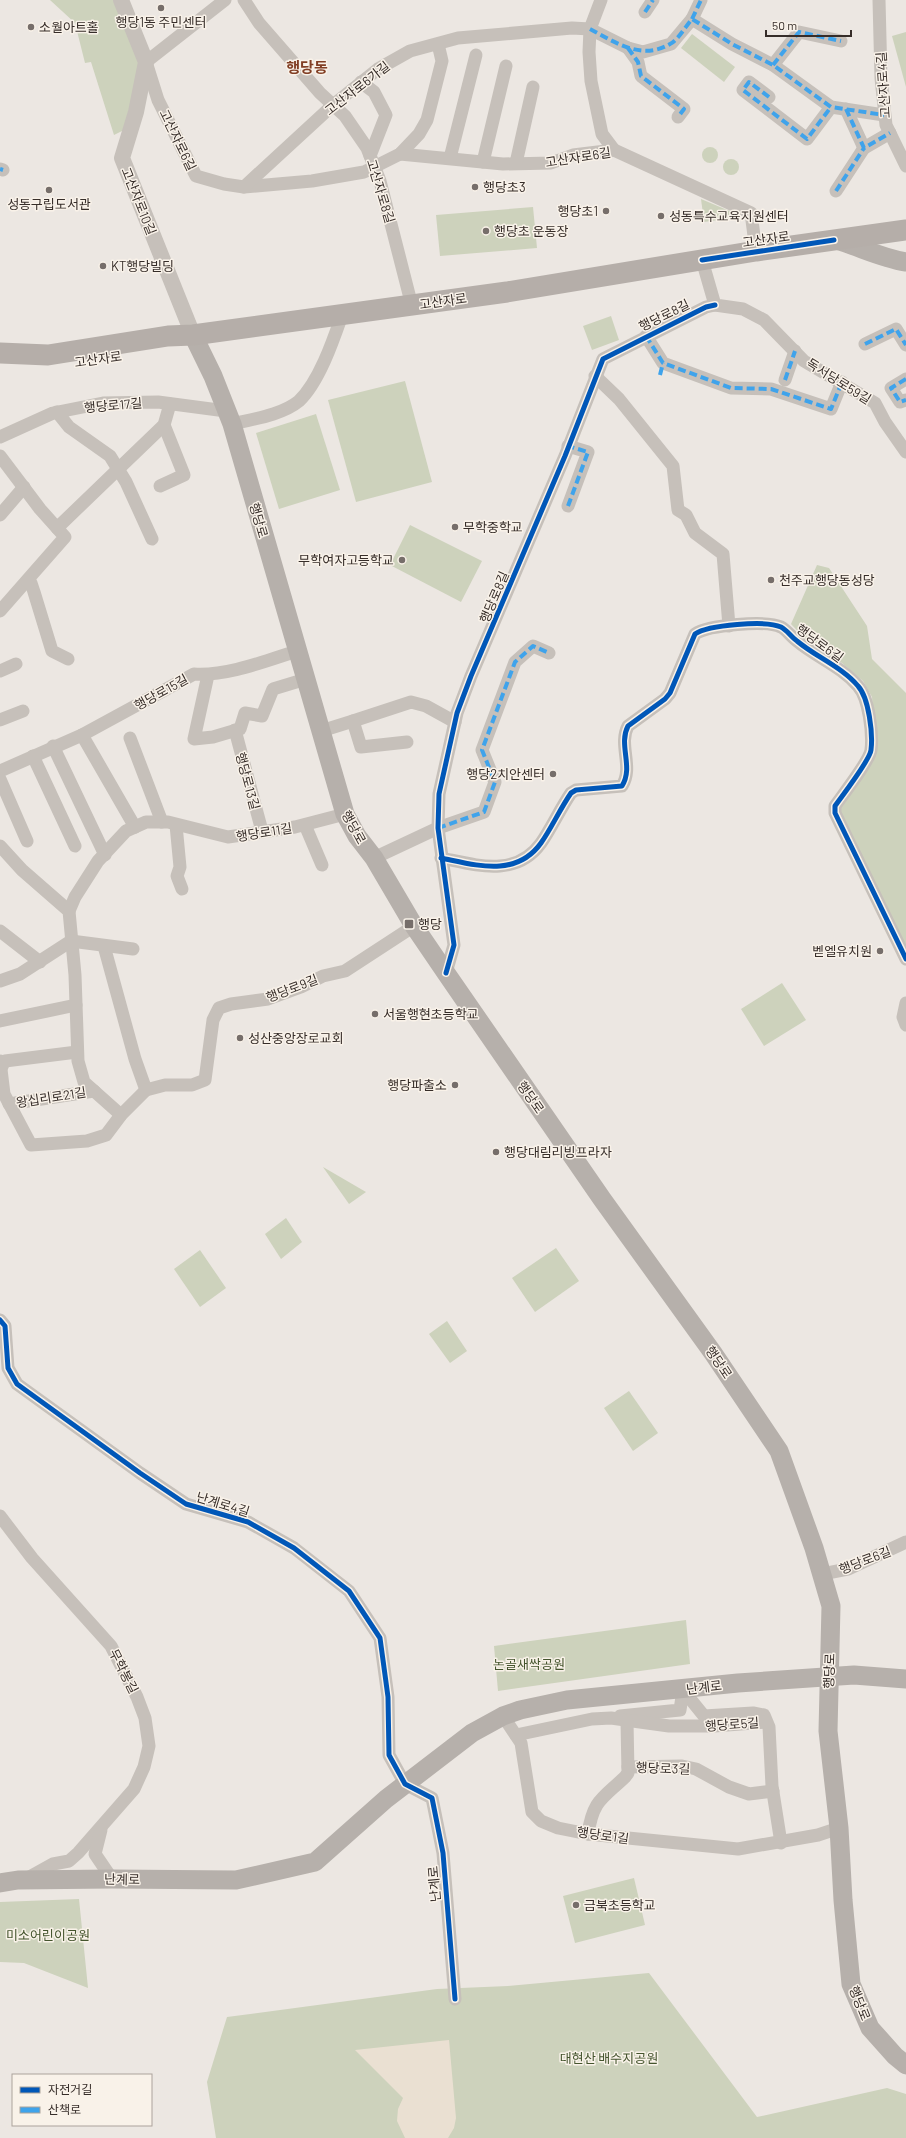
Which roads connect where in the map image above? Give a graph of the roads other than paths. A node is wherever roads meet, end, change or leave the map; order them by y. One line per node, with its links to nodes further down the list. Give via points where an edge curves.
1 (121, 0): 15 (street)
2 (225, 0): 15 (street)
3 (244, 0): 21 (street, 고산자로8길, via 259,22)
4 (601, 0): 10 (street)
5 (653, 0): 8 (street)
6 (701, 0): 9 (street)
7 (879, 0): 24 (street, 고산자로4길)
8 (645, 12)
9 (692, 19): 13 (street, via 671,44 643,52); 16 (street)
10 (590, 29): 12 (street, 고산자로6가길, via 572,28 458,38); 13 (street); 28 (street, via 591,81 602,134)
11 (841, 41): 16 (street, via 799,32)
12 (438, 44): 18 (street, 고산자로6가길, via 410,51); 29 (street, 고산자로6길, via 442,61 427,120)
13 (628, 48): 25 (street, via 638,62 642,76 684,109)
14 (476, 55): 30 (street)
15 (146, 62): 35 (street, 고산자로6길, via 158,100 196,176); 45 (street, 고산자로10길, via 136,112 122,158)
16 (773, 65): 22 (street)
17 (506, 66): 32 (street)
18 (361, 82): 21 (street, 고산자로6가길); 31 (street, via 374,92 386,115)
19 (533, 87): 33 (street)
20 (769, 97): 22 (street, via 749,82 743,90 807,139)
21 (333, 105): 31 (street, 고산자로8길, via 345,116 367,148); 35 (street, 고산자로6가길)
22 (831, 107): 23 (street)
23 (846, 109): 24 (street); 27 (street)
24 (884, 114): 26 (street, 고산자로4길)
25 (678, 117)
26 (890, 133): 27 (street); 34 (street, 고산자로4길)
27 (864, 148): 36 (street)
28 (614, 150): 33 (street, 고산자로6길, via 573,155 551,163); 39 (street, 고산자로6길, via 751,213)
29 (400, 154): 30 (street, 고산자로6길); 31 (street, 고산자로6길)
30 (450, 158): 32 (street, 고산자로6길)
31 (372, 161): 35 (street, 고산자로6길, via 364,172 337,178); 43 (street, 고산자로8길, via 380,181)
32 (483, 162): 33 (street, 고산자로6길)
33 (516, 163)
34 (906, 166)
35 (244, 187)
36 (836, 191)
37 (906, 230): 38 (main road, 고산자로)
38 (834, 240): 39 (main road, 고산자로); 41 (main road)
39 (756, 251): 40 (main road, 고산자로)
40 (702, 260): 42 (street); 43 (main road, 고산자로)
41 (906, 262)
42 (715, 305): 46 (street, 행당로8길); 49 (street, 독서당로59길, via 744,309 764,320)
43 (412, 306): 44 (main road, 고산자로)
44 (342, 315): 45 (main road, 고산자로); 59 (street, via 318,374 298,401 258,418)
45 (193, 335): 50 (main road, 고산자로, via 168,336 48,355); 51 (main road, 고산자로, via 171,348 47,366); 59 (main road, 행당로)
46 (646, 336): 52 (street, 행당로8길, via 603,359); 55 (street, via 662,369 731,388 771,389 830,413)
47 (865, 344): 48 (street, via 896,329)
48 (906, 345)
49 (795, 351): 54 (street); 55 (street, 독서당로59길, via 804,361)
50 (0, 353)
51 (0, 366)
52 (596, 376): 62 (street, 행당로8길); 74 (street, via 619,399 673,466 678,510 686,515 695,533 723,554)
53 (906, 379): 56 (street, via 891,388 900,402)
54 (785, 380)
55 (842, 382): 63 (street, 독서당로59길, via 875,404)
56 (906, 400)
57 (170, 404): 58 (street, 행당로17길, via 103,403); 59 (street, 행당로17길); 60 (street)
58 (57, 412): 61 (street, 행당로17길); 65 (street, 행당로17길, via 68,427 110,456)
59 (229, 417): 75 (main road, 행당로)
60 (164, 425): 65 (street); 66 (street, via 184,475)
61 (0, 437)
62 (568, 446): 68 (street, via 588,452); 85 (street, 행당로8길, via 471,676)
63 (906, 452)
64 (0, 456): 67 (street)
65 (118, 469): 70 (street); 71 (street, 행당로17길)
66 (160, 486)
67 (24, 487): 69 (street); 70 (street)
68 (568, 506)
69 (0, 515)
70 (57, 528): 72 (street, via 65,537)
71 (152, 539)
72 (27, 581): 73 (street); 77 (street, via 31,583 52,651)
73 (0, 611)
74 (729, 626): 107 (street, 행당로6길, via 701,630 695,634 670,693 628,726 624,732 627,774 622,786 576,790 571,793 540,844 521,861 506,867 479,866); 116 (street, 행당로6길, via 754,624 781,627 797,642 820,656 858,686 867,700 871,750 835,806 835,813)
75 (297, 651): 80 (street, 행당로15길); 81 (main road, 행당로)
76 (549, 653): 100 (street, via 533,646 515,662 482,750 495,782 484,812)
77 (68, 659)
78 (16, 664): 79 (street)
79 (0, 671)
80 (208, 675): 86 (street, via 194,739 213,737); 88 (street, 행당로15길, via 194,674)
81 (306, 679): 86 (street, via 273,689 262,716 245,713 240,729); 87 (main road, 행당로)
82 (23, 711): 83 (street)
83 (0, 720)
84 (353, 721): 85 (street, via 411,702 426,706); 87 (street); 90 (street, via 360,747)
85 (455, 722): 100 (street, 행당로8길, via 439,794)
86 (235, 730): 101 (street, 행당로13길)
87 (321, 731): 95 (main road, 행당로)
88 (82, 735): 91 (street, 행당로15길); 99 (street)
89 (130, 738): 96 (street)
90 (407, 742)
91 (53, 746): 92 (street, 행당로15길); 105 (street)
92 (33, 756): 93 (street, 행당로15길); 104 (street)
93 (0, 771)
94 (0, 779): 102 (street)
95 (346, 814): 98 (street, 행당로11길); 106 (main road, 행당로, via 357,836)
96 (162, 822): 97 (street, 행당로11길); 99 (street, 행당로11길, via 146,822)
97 (176, 825): 101 (street, 행당로11길, via 228,838); 109 (street, via 180,867 177,876)
98 (305, 825): 101 (street, 행당로11길); 108 (street, 행당로11길)
99 (135, 827): 105 (street, 행당로11길, via 126,831)
100 (438, 828): 106 (street); 107 (street, 행당로8길)
101 (262, 832)
102 (27, 841)
103 (0, 846): 110 (street, via 22,870)
104 (75, 846)
105 (105, 855): 110 (street, 행당로11길, via 79,891)
106 (374, 858): 111 (main road, 행당로)
107 (442, 858): 118 (street, 행당로8길, via 454,945)
108 (322, 865)
109 (182, 889)
110 (69, 911): 113 (street, 왕십리로21길)
111 (414, 926): 118 (main road, 행당로); 126 (street, 행당로9길, via 345,971 323,976 268,999 219,1008 213,1020 205,1080 192,1085 165,1085)
112 (0, 931): 117 (street)
113 (71, 940): 114 (street); 117 (street); 121 (street, 왕십리로21길)
114 (104, 946): 115 (street); 126 (street)
115 (133, 949)
116 (906, 959)
117 (40, 962): 119 (street, via 20,974)
118 (446, 973): 134 (main road, 행당로, via 779,1451)
119 (0, 981)
120 (906, 1002): 123 (street, via 903,1017)
121 (76, 1005): 122 (street); 124 (street, 왕십리로21길)
122 (0, 1020)
123 (906, 1025)
124 (78, 1052): 125 (street, via 5,1061); 127 (street, 왕십리로21길, via 84,1082)
125 (0, 1066): 128 (street, 행당로9길, via 4,1094)
126 (146, 1090): 129 (street, 행당로9길)
127 (94, 1091): 128 (street, 왕십리로21길); 129 (street, 왕십리로21길)
128 (9, 1104): 129 (street, 행당로9길, via 31,1145 87,1141 106,1135)
129 (121, 1114)
130 (0, 1320): 131 (street, 난계로4길, via 5,1326)
131 (4, 1369): 144 (street, 난계로4길, via 17,1384 186,1504 248,1522 294,1548 349,1591 380,1638 388,1696 389,1755)
132 (0, 1516): 146 (street, 무학봉길, via 32,1558 111,1646 145,1718 149,1746 144,1767 134,1789)
133 (906, 1542): 134 (street, 행당로6길, via 848,1569)
134 (822, 1574): 135 (main road, 행당로, via 831,1606)
135 (829, 1677): 136 (main road, 난계로, via 854,1674); 137 (main road, 난계로, via 738,1683); 147 (main road, 행당로, via 828,1731)
136 (906, 1679)
137 (683, 1690): 138 (main road, 난계로, via 567,1700); 139 (street, via 680,1710); 141 (street, via 704,1716 764,1714)
138 (503, 1716): 142 (street, 행당로1길); 144 (main road, 난계로, via 472,1733)
139 (611, 1718): 140 (street, 행당로5길); 142 (street, 행당로5길, via 585,1720)
140 (627, 1721): 141 (street, 행당로5길, via 669,1726); 143 (street)
141 (766, 1722): 145 (street, 행당로5길, via 769,1727)
142 (516, 1736): 148 (street, 행당로1길, via 521,1743 532,1812 541,1821)
143 (628, 1768): 145 (street, 행당로3길, via 682,1766 696,1769 748,1794); 148 (street, 행당로3길, via 625,1778 598,1802 593,1811)
144 (405, 1784): 150 (main road, 난계로, via 359,1821 315,1862 236,1880); 153 (street, 난계로, via 432,1798 443,1853)
145 (773, 1792): 149 (street)
146 (102, 1827): 150 (street, 무학봉길, via 96,1854); 151 (street, 무학봉길, via 69,1861 53,1864)
147 (839, 1828): 149 (street, 행당로1길); 154 (main road, 행당로, via 852,1984 870,2028 895,2056)
148 (588, 1834): 149 (street, 행당로1길, via 738,1849)
149 (781, 1842)
150 (112, 1879): 151 (main road, 난계로)
151 (23, 1880): 152 (main road, 난계로)
152 (0, 1883)
153 (455, 1999)
154 (906, 2064)

